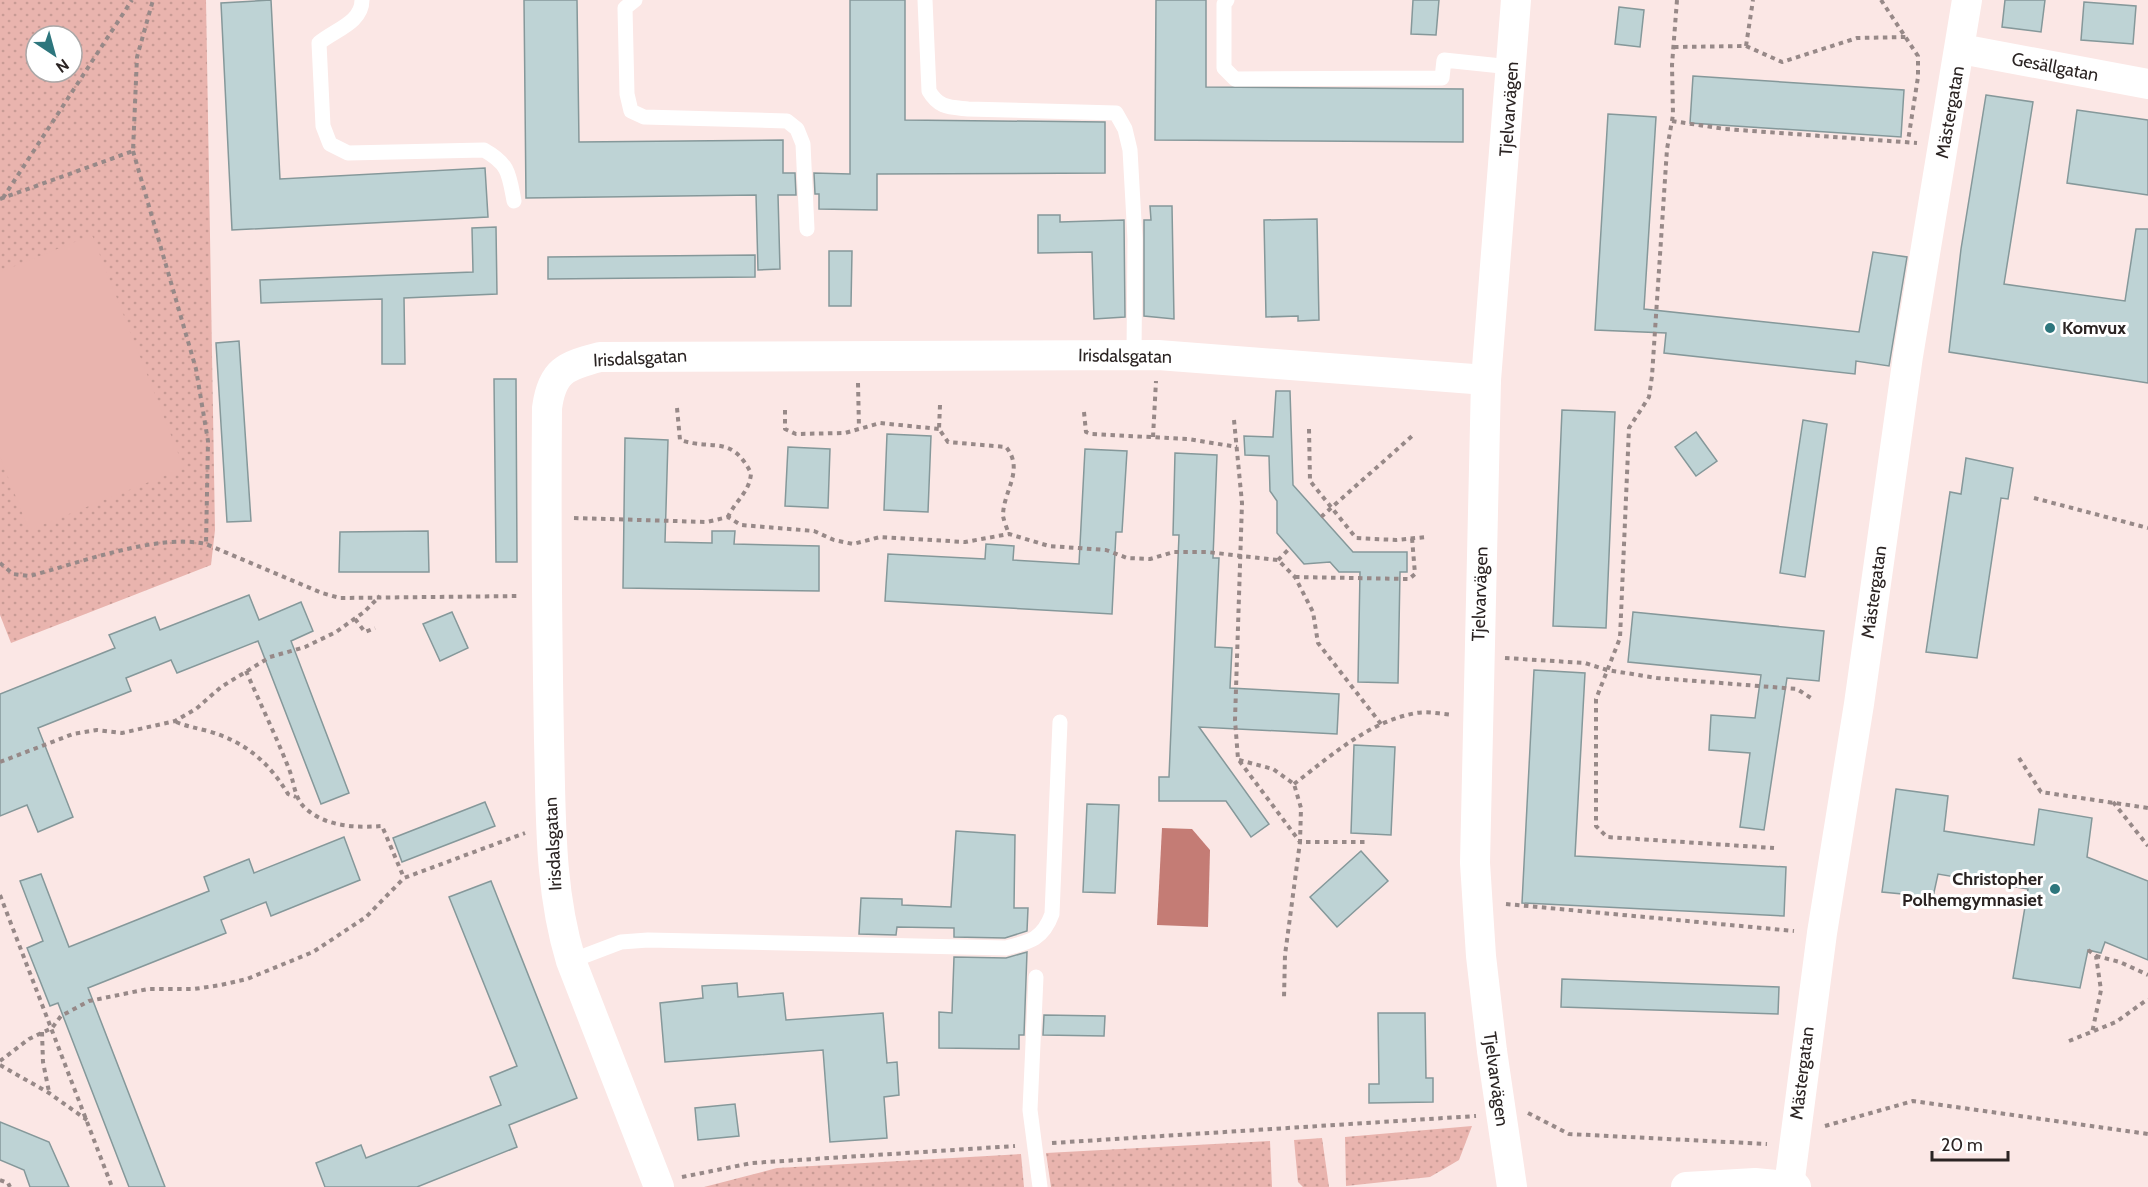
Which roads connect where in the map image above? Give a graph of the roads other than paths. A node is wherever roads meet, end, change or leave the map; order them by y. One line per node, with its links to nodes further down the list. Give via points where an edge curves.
1 (362, 0): 10 (lane, via 352,23 333,31 319,43 323,126 330,144 348,153 484,150 501,159 510,177)
2 (635, 0): 11 (lane, via 625,8 627,94 631,111 644,117 787,122 797,129 803,144)
3 (925, 0): 12 (lane, via 929,91 944,107 1116,113 1121,121 1130,150)
4 (1227, 0): 8 (lane, via 1224,68 1235,79 1442,78 1444,60)
5 (1516, 0): 8 (street, Tjelvarvägen)
6 (1967, 0): 7 (street, Mästergatan)
7 (1961, 49): 9 (street, Gesällgatan); 18 (street, Mästergatan, via 1908,356 1822,933 1794,1142)
8 (1511, 67): 13 (street, Tjelvarvägen)
9 (2148, 84)
10 (514, 201)
11 (807, 229)
12 (1146, 355): 13 (street, Irisdalsgatan); 15 (street, Irisdalsgatan, via 624,356 575,363 557,374 549,389 547,408 551,822 553,874 561,929)
13 (1486, 380): 20 (street, Tjelvarvägen, via 1474,863 1491,1051)
14 (1059, 722): 15 (lane, via 1053,914 1047,928 1030,942 1006,948 648,940 621,942)
15 (571, 961): 17 (street, Irisdalsgatan)
16 (1036, 977): 19 (lane, via 1030,1110)
17 (658, 1185)
18 (1793, 1186): 21 (street, via 1755,1183)
19 (1040, 1187)
20 (1512, 1187)
21 (1686, 1187)

